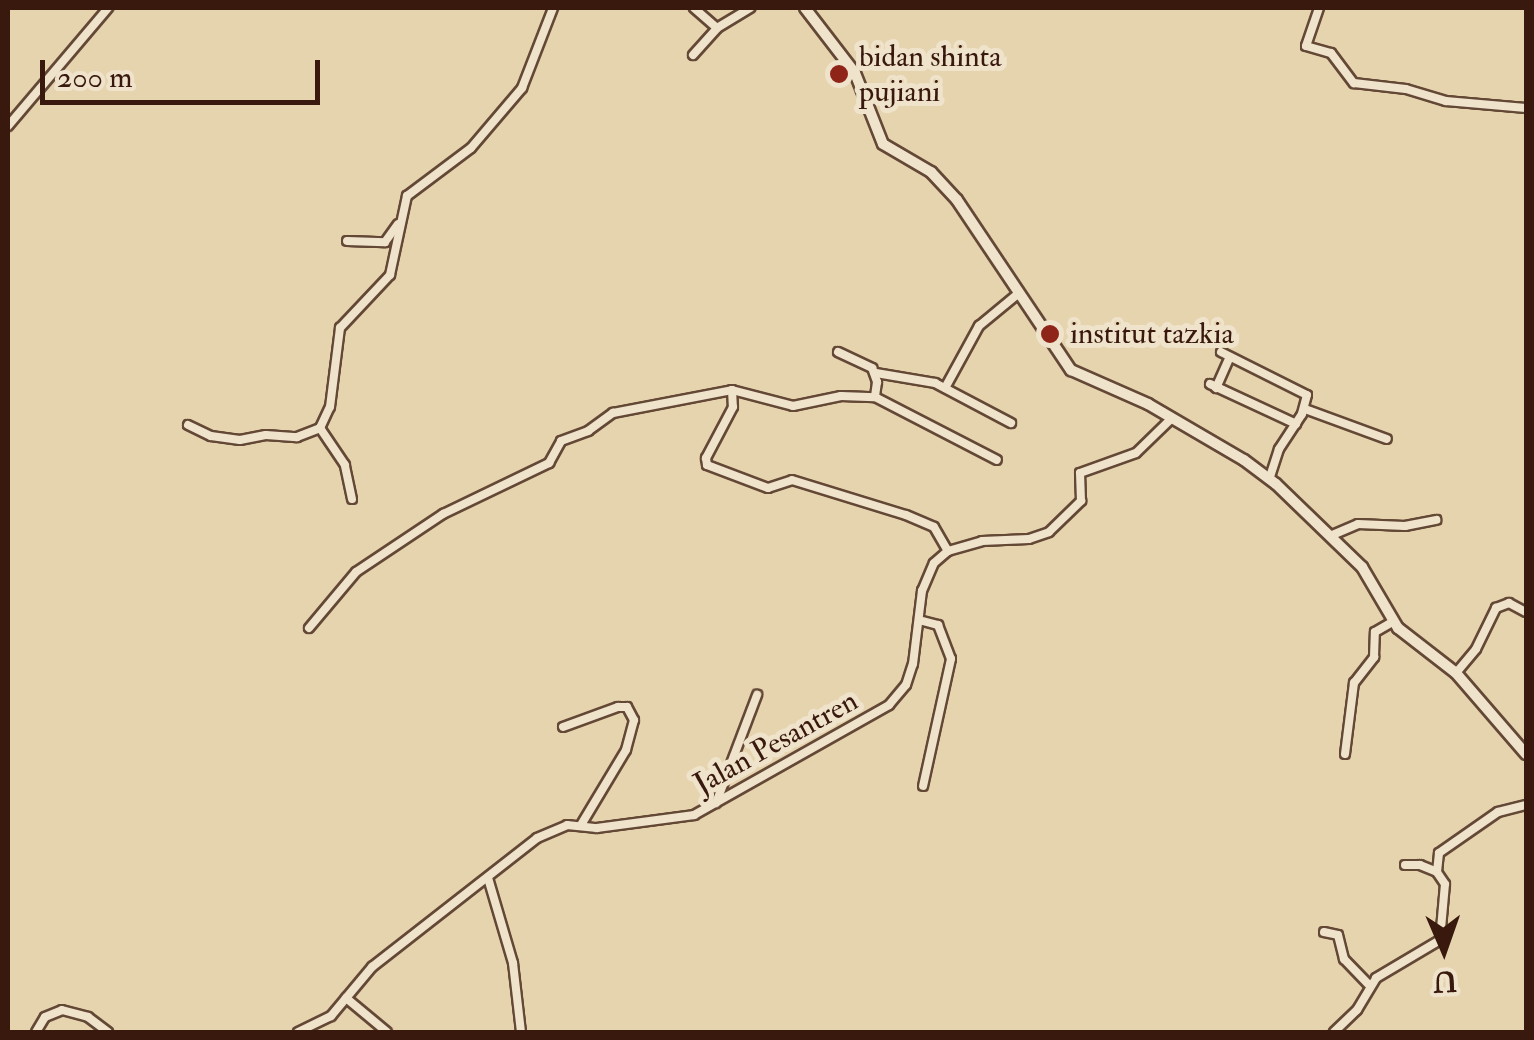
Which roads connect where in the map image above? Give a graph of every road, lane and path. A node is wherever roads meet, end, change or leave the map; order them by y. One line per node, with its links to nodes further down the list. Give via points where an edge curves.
1 (108, 8): 10 (street)
2 (553, 8): 11 (street, via 522,88 471,148 407,196)
3 (694, 8): 7 (street)
4 (750, 8): 7 (street)
5 (805, 8): 13 (street, via 857,77 883,144 948,188)
6 (1319, 8): 9 (street, via 1306,46 1332,54 1354,83)
7 (717, 28): 8 (street)
8 (693, 54)
9 (1526, 108)
10 (8, 126)
11 (401, 221): 12 (street, via 385,242); 26 (street, via 390,275 340,328 330,408)
12 (347, 240)
13 (1019, 293): 18 (street, via 979,326); 22 (street, via 1077,376)
14 (838, 352): 17 (street)
15 (1221, 352): 16 (street)
16 (1230, 357): 21 (street, via 1303,390); 24 (street, via 1213,386)
17 (876, 373): 18 (street); 20 (street)
18 (945, 388): 23 (street)
19 (732, 390): 20 (street, via 794,406 841,396); 33 (street, via 733,407 707,466 768,488 799,482 906,515 934,527); 37 (street, via 608,414 588,432 558,443 550,462 443,514 356,572)
20 (875, 398): 28 (street)
21 (1304, 409): 24 (street); 27 (street)
22 (1172, 418): 29 (street); 33 (street, via 1136,454 1080,473 1081,501 1048,532)
23 (1011, 423)
24 (1296, 424): 29 (street)
25 (188, 425): 26 (street, via 240,440 297,438)
26 (320, 428): 30 (street, via 344,465)
27 (1386, 439)
28 (996, 460)
29 (1268, 479): 32 (street)
30 (352, 498)
31 (1436, 520): 32 (street, via 1358,524)
32 (1330, 536): 36 (street, via 1365,571)
33 (948, 551): 35 (street, Jalan Pesantren, via 926,577)
34 (1526, 612): 38 (street, via 1509,604 1496,608)
35 (919, 620): 43 (street, via 938,625 951,659); 44 (street, Jalan Pesantren, via 914,664 894,701)
36 (1392, 622): 38 (street); 41 (street, via 1374,632 1374,654 1354,683)
37 (309, 628)
38 (1456, 673): 42 (street)
39 (757, 695): 44 (street)
40 (562, 727): 46 (street, via 623,706 634,723 626,750)
41 (1345, 754)
42 (1526, 754)
43 (923, 786)
44 (716, 803): 46 (street, Jalan Pesantren, via 668,820)
45 (1526, 805): 48 (street, via 1498,812 1444,850)
46 (581, 825): 49 (street, Jalan Pesantren, via 537,838)
47 (1405, 864): 48 (street)
48 (1437, 872): 51 (street, via 1445,884 1440,940)
49 (488, 878): 52 (street, Jalan Pesantren, via 372,967); 57 (street, via 513,963)
50 (1324, 932): 51 (street, via 1338,936 1344,959)
51 (1370, 986): 58 (street)
52 (346, 998): 55 (street, Jalan Pesantren, via 332,1016); 56 (street)
53 (36, 1032): 54 (street, via 45,1017 70,1010)
54 (108, 1032)
55 (298, 1032)
56 (387, 1032)
57 (522, 1032)
58 (1334, 1032)

